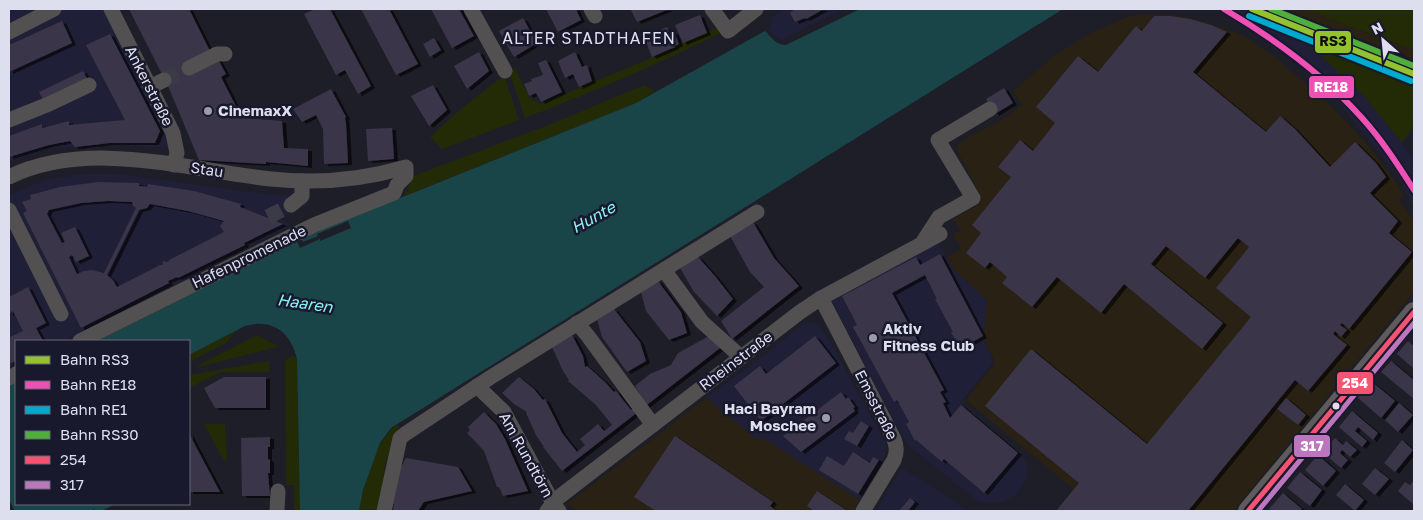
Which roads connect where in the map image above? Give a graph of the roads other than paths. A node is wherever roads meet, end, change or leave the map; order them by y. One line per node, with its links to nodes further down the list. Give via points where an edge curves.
1 (54, 9): 6 (street)
2 (110, 9): 12 (street, Ankerstraße)
3 (472, 9): 9 (street)
4 (712, 9): 5 (street, via 728,31)
5 (756, 9)
6 (9, 32)
7 (226, 54): 8 (street, via 217,54)
8 (189, 68)
9 (505, 71)
10 (164, 80): 12 (street)
11 (89, 85): 14 (street)
12 (150, 87): 15 (street, Ankerstraße, via 173,132)
13 (990, 109): 23 (street, via 938,140 972,198 939,217)
14 (9, 120)
15 (174, 165): 17 (street, Stau, via 126,158 84,158 41,166); 18 (street, Stau)
16 (406, 167): 18 (street, Stau, via 357,178); 29 (street, Hafenpromenade, via 406,176 394,193 314,225)
17 (9, 177)
18 (302, 181): 19 (street, via 302,196)
19 (291, 205)
20 (9, 210): 27 (street)
21 (757, 212): 24 (street)
22 (940, 234): 23 (street, Rheinstraße)
23 (921, 244): 25 (street, Rheinstraße)
24 (664, 270): 28 (street); 30 (street, via 702,322)
25 (821, 298): 30 (street, Rheinstraße); 38 (street, Emsstraße, via 897,446 894,460)
26 (1414, 312): 35 (main road)
27 (61, 314)
28 (577, 323): 31 (street); 32 (street)
29 (82, 340)
30 (741, 358): 32 (street, Rheinstraße)
31 (476, 386): 34 (street, Am Rundtörn, via 504,412); 37 (street, via 400,438)
32 (653, 425): 34 (street, Rheinstraße)
33 (278, 491): 36 (street)
34 (553, 509)
35 (1254, 509)
36 (277, 511)
37 (384, 511)
38 (863, 511)

